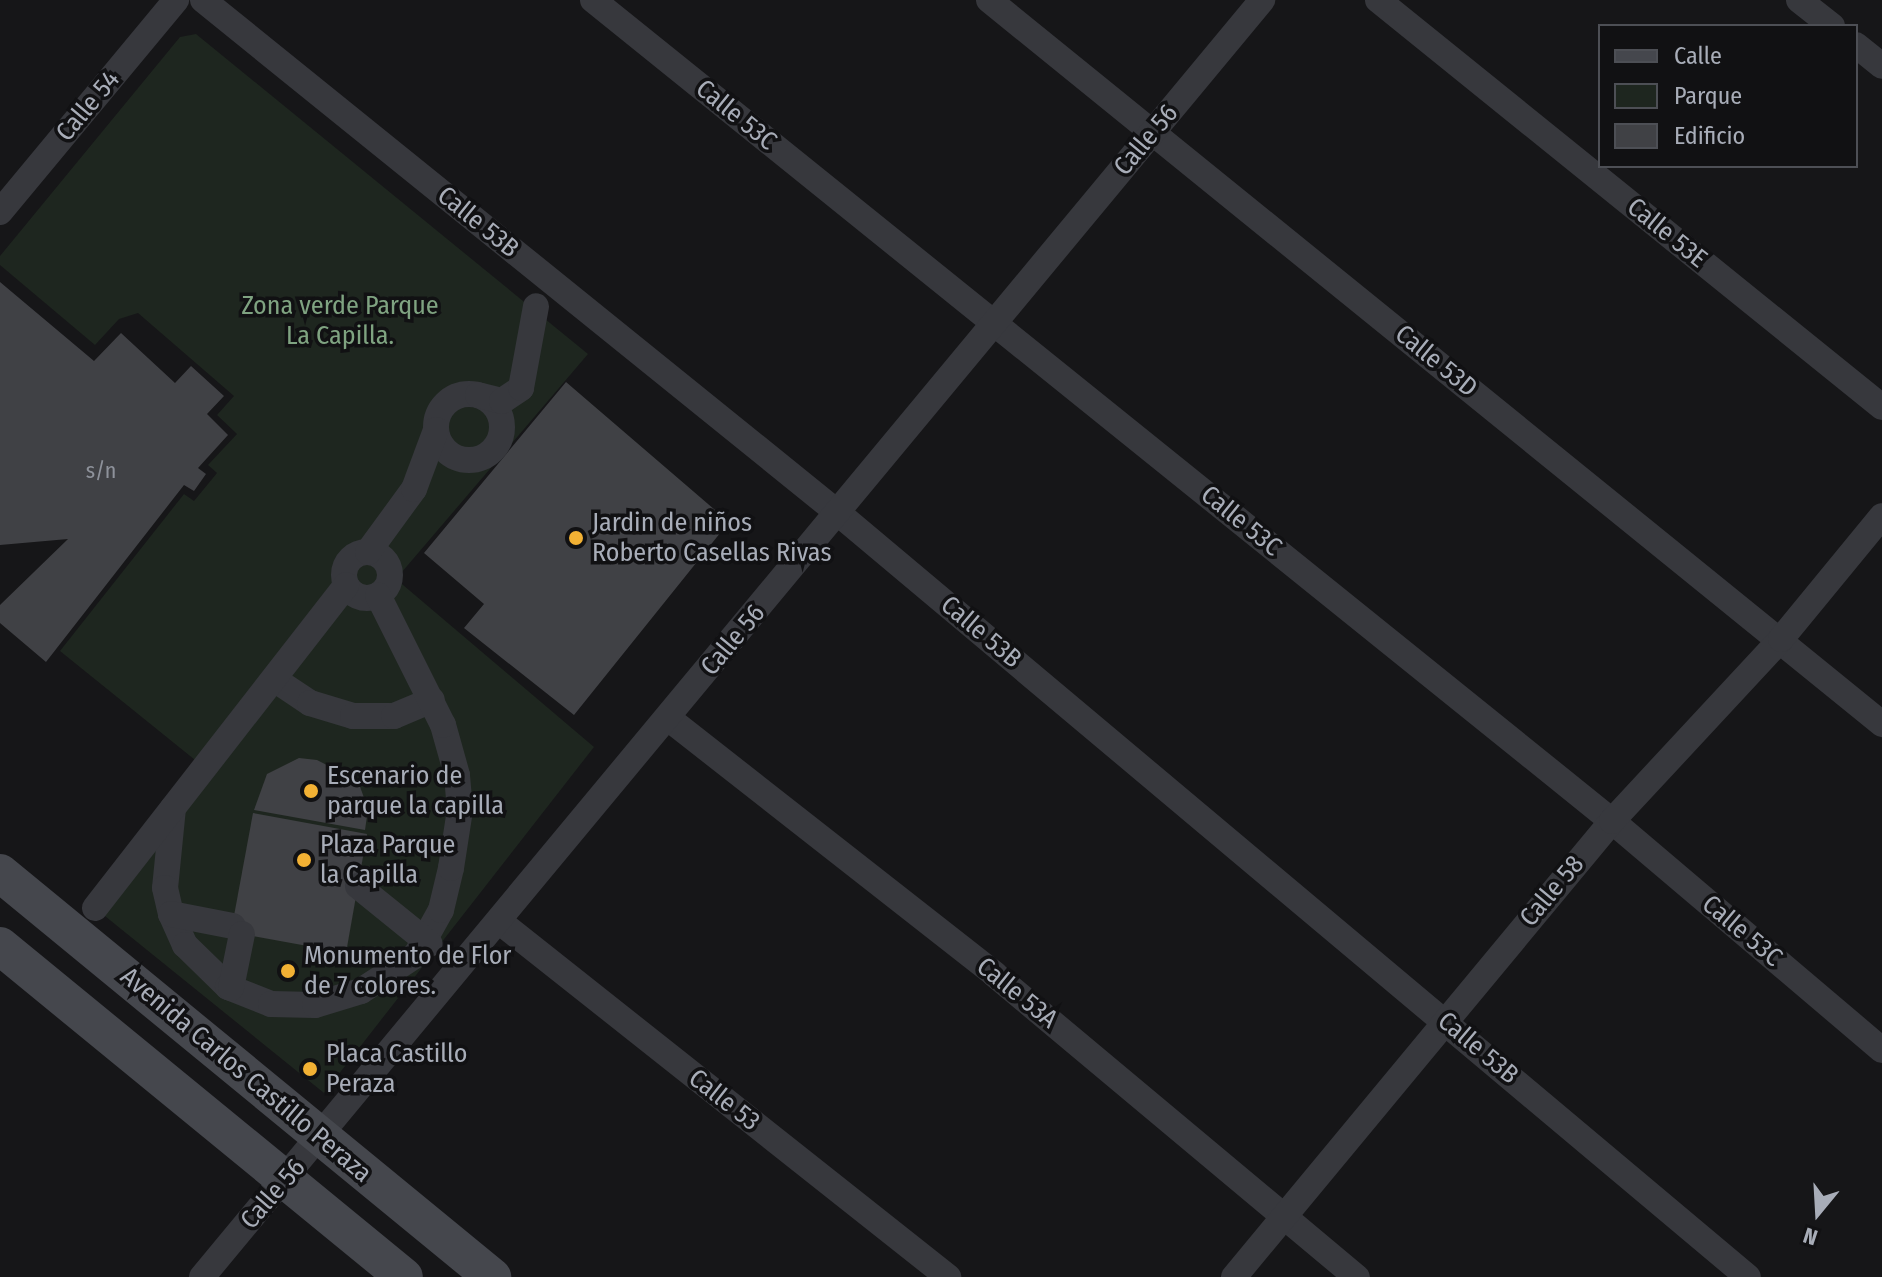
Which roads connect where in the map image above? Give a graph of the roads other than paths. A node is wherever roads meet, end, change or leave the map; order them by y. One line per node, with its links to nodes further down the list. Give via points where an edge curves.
1 (176, 0): 12 (street, Calle 54)
2 (203, 0): 19 (street, Calle 53B)
3 (593, 0): 15 (street, Calle 53C)
4 (989, 0): 11 (street, Calle 53D)
5 (1262, 0): 11 (street, Calle 56)
6 (1378, 0): 17 (street, Calle 53E)
7 (1799, 0): 8 (street)
8 (1829, 24)
9 (1858, 47): 10 (street)
10 (1882, 66)
11 (1153, 132): 15 (street, Calle 56); 24 (street, Calle 53D)
12 (9, 183): 13 (street, Calle 54)
13 (0, 212)
14 (536, 306): 16 (street, via 521,388 502,401)
15 (995, 322): 19 (street, Calle 56); 30 (street, Calle 53C)
16 (470, 394): 18 (street, via 449,401); 18 (street, via 498,412 501,434 491,452 472,460 452,455)
17 (1882, 407)
18 (436, 430): 21 (street, via 414,489)
19 (838, 513): 27 (street, Calle 56); 39 (street, Calle 53B)
20 (1882, 516): 24 (street, Calle 58)
21 (368, 552): 22 (street, via 348,560); 23 (street, via 381,557 389,570 388,584)
22 (346, 585): 23 (street, via 364,598); 25 (street)
23 (378, 595): 26 (street)
24 (1781, 639): 28 (street, Calle 53D); 30 (street, Calle 58)
25 (274, 679): 26 (street, via 310,703 353,716 394,716); 29 (street)
26 (432, 700): 36 (street, via 457,775 460,810 444,896)
27 (668, 718): 35 (street, Calle 56); 43 (street, Calle 53A, via 994,974)
28 (1882, 724)
29 (173, 808): 33 (street); 34 (street, via 165,888)
30 (1612, 821): 39 (street, Calle 58); 40 (street, Calle 53C)
31 (0, 873): 41 (main road, Avenida Carlos Castillo Peraza)
32 (358, 886): 36 (street)
33 (95, 908)
34 (171, 914): 38 (street, via 185,945 209,974); 38 (street, via 237,930)
35 (500, 922): 41 (street, Calle 56); 47 (street, Calle 53)
36 (428, 942): 38 (street, via 397,971 334,1001 271,1004)
37 (0, 946): 42 (main road)
38 (231, 988)
39 (1444, 1019): 43 (street, Calle 58); 50 (street, Calle 53B)
40 (1882, 1050)
41 (321, 1138): 42 (street, Calle 56); 46 (main road, Avenida Carlos Castillo Peraza)
42 (284, 1181): 44 (street, Calle 56); 45 (main road)
43 (1286, 1215): 48 (street, Calle 58); 49 (street, Calle 53A)
44 (202, 1277)
45 (404, 1277)
46 (492, 1277)
47 (948, 1277)
48 (1234, 1277)
49 (1357, 1277)
50 (1748, 1277)

